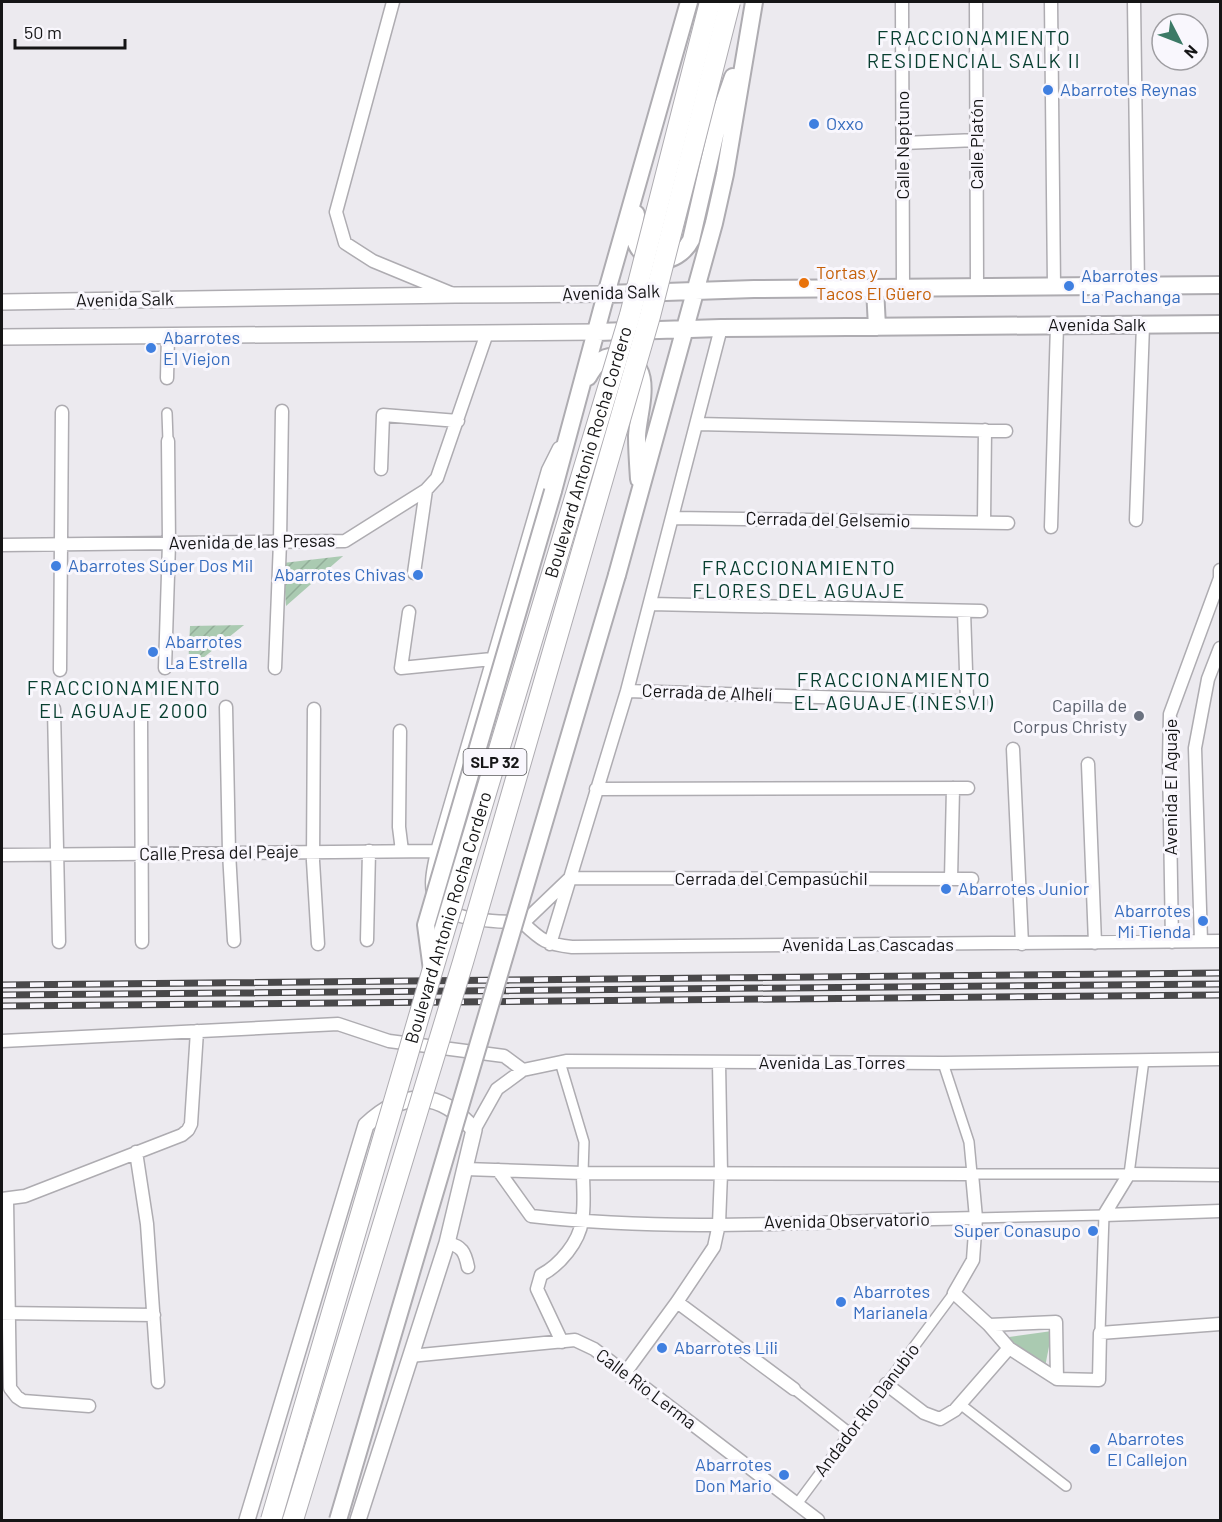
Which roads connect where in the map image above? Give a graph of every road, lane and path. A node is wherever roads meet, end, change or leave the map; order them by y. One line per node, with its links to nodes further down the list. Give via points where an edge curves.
1 (393, 2): 21 (street, via 336,212 345,243 373,261)
2 (689, 2): 13 (main road, Boulevard Antonio Rocha Cordero)
3 (710, 2): 104 (highway, Boulevard Antonio Rocha Cordero / SLP 32, bridge, via 630,315)
4 (730, 2): 152 (highway, Boulevard Antonio Rocha Cordero / SLP 32, bridge, via 650,316 463,962)
5 (754, 2): 10 (main road)
6 (902, 2): 12 (street, Calle Neptuno)
7 (976, 2): 11 (street, Calle Platón)
8 (1051, 2): 15 (street)
9 (1134, 2): 16 (street)
10 (749, 28): 13 (main road, via 720,114 691,240 675,258 658,260 638,246 634,230); 20 (main road, via 725,174)
11 (977, 140): 12 (street); 17 (street, Calle Platón)
12 (903, 143): 19 (street, Calle Neptuno)
13 (640, 171): 22 (main road, Boulevard Antonio Rocha Cordero)
14 (1221, 285): 16 (main road, Avenida Salk)
15 (1054, 286): 16 (main road, Avenida Salk); 17 (main road, Avenida Salk)
16 (1138, 286)
17 (977, 287): 19 (main road, Avenida Salk)
18 (875, 288): 19 (main road, Avenida Salk); 20 (main road, Avenida Salk); 27 (main road)
19 (903, 288)
20 (696, 290): 22 (main road, Avenida Salk); 28 (main road)
21 (455, 294): 22 (street, Avenida Salk); 23 (street, Avenida Salk)
22 (606, 294): 30 (main road, Boulevard Antonio Rocha Cordero)
23 (2, 302)
24 (1221, 324): 26 (main road, Avenida Salk)
25 (1057, 325): 26 (main road, Avenida Salk); 27 (main road, Avenida Salk); 52 (street)
26 (1143, 325): 49 (street)
27 (877, 327): 29 (main road, Avenida Salk)
28 (685, 328): 29 (main road, Avenida Salk); 30 (main road, Avenida Salk); 47 (main road)
29 (721, 328): 41 (street)
30 (597, 332): 31 (street, Avenida Salk); 35 (main road, Boulevard Antonio Rocha Cordero)
31 (487, 333): 32 (street, Avenida Salk); 40 (street, Avenida de las Presas)
32 (168, 335): 33 (street, Avenida Salk); 34 (street)
33 (2, 337)
34 (167, 378)
35 (581, 389): 39 (main road, Boulevard Antonio Rocha Cordero); 47 (main road, via 601,359 622,357 639,371 644,391 637,435)
36 (282, 411): 53 (street)
37 (62, 412): 55 (street)
38 (167, 414): 44 (street)
39 (573, 420): 64 (street, Boulevard Antonio Rocha Cordero, via 548,470); 104 (main road, bridge, via 426,925)
40 (458, 421): 45 (street, via 383,415); 46 (street, Avenida de las Presas, via 437,478)
41 (697, 424): 42 (street); 48 (street)
42 (985, 430): 43 (street); 50 (street)
43 (1006, 430)
44 (168, 441): 54 (street)
45 (381, 469)
46 (426, 490): 53 (street, Avenida de las Presas, via 345,541); 58 (street)
47 (639, 494): 153 (main road, bridge)
48 (672, 518): 50 (street, Cerrada del Gelsemio); 59 (street)
49 (1136, 520)
50 (984, 522): 51 (street, Cerrada del Gelsemio)
51 (1008, 523)
52 (1050, 527)
53 (280, 542): 54 (street, Avenida de las Presas); 66 (street)
54 (169, 543): 55 (street, Avenida de las Presas); 65 (street)
55 (61, 544): 56 (street, Avenida de las Presas); 67 (street)
56 (2, 545)
57 (1221, 570): 99 (street, Avenida El Aguaje, via 1170,714)
58 (414, 573)
59 (650, 604): 60 (street); 68 (street)
60 (964, 611): 61 (street); 69 (street)
61 (981, 611)
62 (409, 612): 64 (street, via 401,668)
63 (1221, 648): 95 (street, Avenida El Aguaje, via 1208,680 1195,747)
64 (492, 658): 83 (street, Boulevard Antonio Rocha Cordero)
65 (165, 668)
66 (275, 668)
67 (60, 670)
68 (627, 691): 69 (street, Cerrada de Alhelí); 80 (street)
69 (967, 701): 70 (street, Cerrada de Alhelí)
70 (981, 702)
71 (226, 707): 84 (street)
72 (54, 709): 86 (street)
73 (314, 709): 85 (street)
74 (141, 720): 87 (street)
75 (400, 731): 82 (street)
76 (1013, 749): 103 (street)
77 (1088, 764): 100 (street)
78 (953, 788): 79 (street); 80 (street); 90 (street)
79 (968, 788)
80 (596, 789): 89 (street)
81 (369, 851): 82 (street, Calle Presa del Peaje); 85 (street, Calle Presa del Peaje); 93 (street)
82 (402, 851): 83 (street, Calle Presa del Peaje)
83 (437, 851): 92 (street, Boulevard Antonio Rocha Cordero, via 432,886 439,904 452,914)
84 (229, 852): 85 (street, Calle Presa del Peaje); 87 (street, Calle Presa del Peaje); 94 (street)
85 (313, 852): 101 (street)
86 (57, 854): 87 (street, Calle Presa del Peaje); 88 (street, Calle Presa del Peaje); 97 (street)
87 (141, 854): 98 (street)
88 (2, 855)
89 (570, 878): 90 (street, Cerrada del Cempasúchil); 92 (street); 102 (street)
90 (951, 879): 91 (street, Cerrada del Cempasúchil)
91 (972, 879)
92 (523, 923): 102 (street)
93 (367, 940)
94 (234, 941)
95 (1201, 941): 96 (street, Avenida Las Cascadas); 99 (street, Avenida Las Cascadas)
96 (1221, 941)
97 (59, 942)
98 (142, 942)
99 (1172, 942): 100 (street, Avenida Las Cascadas)
100 (1095, 943): 103 (street, Avenida Las Cascadas)
101 (318, 944)
102 (550, 944): 103 (street, Avenida Las Cascadas)
103 (1022, 944)
104 (432, 972): 151 (highway, Boulevard Antonio Rocha Cordero / SLP 32, bridge)
105 (197, 1031): 106 (street); 112 (street, via 338,1024 389,1041 504,1056); 114 (street, via 188,1130)
106 (2, 1041)
107 (1221, 1059): 108 (street, Avenida Las Torres)
108 (1144, 1060): 111 (street, Avenida Las Torres); 120 (street)
109 (560, 1062): 110 (street, Avenida Las Torres); 112 (street, Avenida Las Torres); 117 (street, via 584,1142)
110 (719, 1062): 111 (street, Avenida Las Torres); 118 (street)
111 (943, 1063): 119 (street, via 969,1142)
112 (523, 1070): 113 (street, Avenida Las Torres, via 497,1089)
113 (474, 1130): 115 (street); 150 (street, via 460,1114 442,1103 422,1099 400,1101 366,1125)
114 (136, 1152): 122 (street, via 25,1197); 133 (street, via 147,1224)
115 (465, 1170): 116 (street); 128 (street)
116 (498, 1170): 117 (street); 126 (street, Avenida Observatorio, via 531,1216)
117 (583, 1173): 118 (street); 126 (street)
118 (721, 1173): 119 (street); 127 (street)
119 (972, 1174): 120 (street); 125 (street, Andador Río Danubio)
120 (1129, 1174): 121 (street); 124 (street)
121 (1221, 1175)
122 (4, 1199): 132 (street)
123 (1221, 1212): 124 (street, Avenida Observatorio)
124 (1104, 1215): 125 (street, Avenida Observatorio); 136 (street)
125 (976, 1218): 127 (street, Avenida Observatorio); 130 (street, Andador Río Danubio, via 973,1260)
126 (582, 1222): 127 (street, Avenida Observatorio); 137 (street, via 569,1250 556,1267 541,1275 537,1289)
127 (719, 1224): 131 (street, via 714,1247)
128 (447, 1243): 129 (street, via 464,1250); 139 (street)
129 (468, 1266)
130 (954, 1293): 135 (street); 143 (street, Andador Río Danubio)
131 (677, 1302): 140 (street); 144 (street)
132 (5, 1313): 133 (street); 146 (street, via 10,1388 17,1397 23,1401)
133 (154, 1316): 142 (street)
134 (1221, 1323): 136 (street)
135 (989, 1325): 138 (street); 141 (street, via 1056,1322)
136 (1100, 1333): 141 (street, via 1100,1380)
137 (562, 1342): 139 (street, Calle Río Lerma); 140 (street, Calle Río Lerma, via 575,1340 594,1349)
138 (1009, 1348): 141 (street); 145 (street)
139 (410, 1356): 154 (street)
140 (625, 1373): 149 (street, Calle Río Lerma)
141 (1057, 1379)
142 (158, 1382)
143 (886, 1384): 145 (street, via 924,1413 940,1419); 147 (street, Andador Río Danubio)
144 (794, 1389): 147 (street)
145 (960, 1404): 148 (street)
146 (89, 1406)
147 (850, 1433): 149 (street, Andador Río Danubio)
148 (1066, 1486)
149 (797, 1504): 155 (street, Calle Río Lerma)
150 (247, 1521)
151 (271, 1521)
152 (293, 1521)
153 (338, 1521)
154 (358, 1521)
155 (819, 1521)

